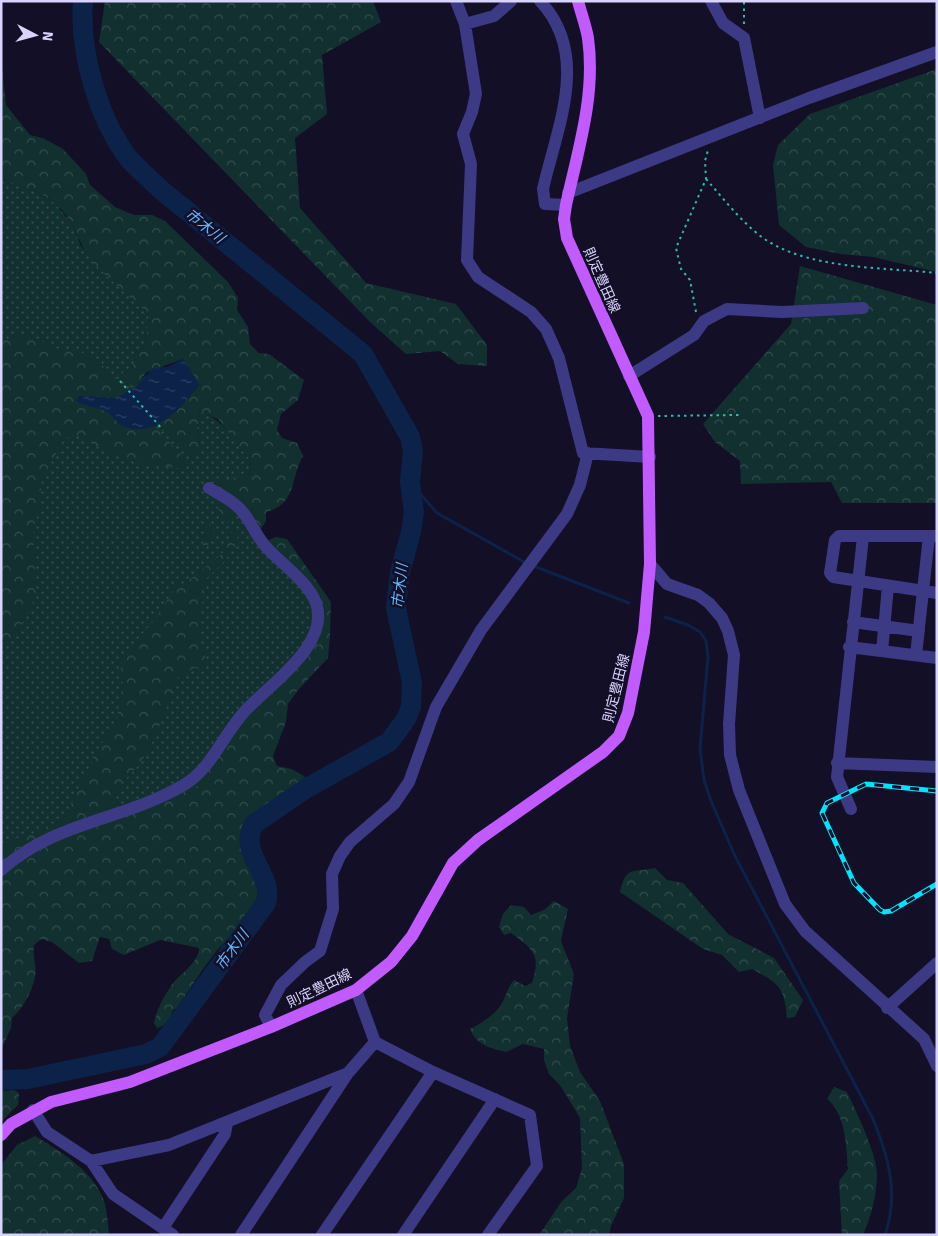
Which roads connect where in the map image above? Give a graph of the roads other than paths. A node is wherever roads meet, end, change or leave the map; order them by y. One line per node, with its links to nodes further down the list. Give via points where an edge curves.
1 (456, 1): 6 (street)
2 (511, 1): 6 (street, via 494,16)
3 (540, 1): 9 (street, via 552,14 561,32 568,72 567,91 543,189 545,204)
4 (578, 1): 9 (main road, 則定豊田線, via 588,38 589,96)
5 (711, 1): 8 (street, via 723,23 744,38)
6 (465, 24): 12 (street, via 476,94 463,134 471,164 467,260 478,277 531,312 546,329 559,358 583,452)
7 (937, 52): 8 (street)
8 (760, 118): 9 (street)
9 (567, 199): 11 (main road, 則定豊田線, via 564,219 567,238)
10 (863, 308): 11 (street, via 782,312 727,309 704,321 694,335)
11 (629, 376): 13 (main road, 則定豊田線, via 648,416)
12 (588, 453): 13 (street); 36 (street, via 580,485 567,514 462,660 436,707 409,782 394,804 350,842 340,856 332,874 333,909 320,951 281,985 265,1016)
13 (650, 457): 17 (main road, 則定豊田線)
14 (209, 488): 32 (street, via 237,506 260,541 316,602 317,628 308,648 244,712 194,778 164,795 52,835)
15 (933, 536): 16 (street); 20 (street)
16 (863, 537): 18 (street); 18 (street, via 839,536 835,540 830,573 833,577)
17 (650, 564): 34 (main road, 則定豊田線, via 644,632 628,713 619,736 603,752 478,840 453,864 412,936 391,962); 35 (street, via 667,584 698,595 709,603 728,631 734,655 728,724 730,755 739,790 785,904 805,931)
18 (856, 582): 19 (street); 22 (street)
19 (888, 586): 20 (street); 23 (street)
20 (923, 591): 21 (street); 24 (street)
21 (937, 592)
22 (853, 622): 23 (street); 25 (street)
23 (884, 626): 24 (street); 26 (street)
24 (919, 631): 27 (street)
25 (849, 647): 26 (street); 29 (street)
26 (882, 651): 27 (street)
27 (916, 655): 28 (street)
28 (937, 658)
29 (837, 762): 30 (street); 31 (street, via 836,777)
30 (937, 767)
31 (851, 809)
32 (1, 870)
33 (937, 963): 35 (street)
34 (356, 990): 36 (main road, 則定豊田線); 37 (street)
35 (887, 1008): 38 (street, via 924,1040)
36 (272, 1027): 42 (main road, 則定豊田線, via 130,1082 51,1102)
37 (375, 1042): 39 (street); 40 (street)
38 (937, 1066)
39 (433, 1072): 41 (street); 48 (street)
40 (348, 1073): 43 (street); 47 (street)
41 (495, 1099): 49 (street); 50 (street, via 530,1115 537,1166)
42 (33, 1110): 44 (main road, 則定豊田線, via 11,1124); 45 (street, via 47,1132)
43 (227, 1123): 45 (street, via 168,1146); 46 (street, via 225,1134)
44 (1, 1135)
45 (91, 1161): 46 (street, via 113,1194)
46 (168, 1231)
47 (241, 1235)
48 (322, 1235)
49 (403, 1235)
50 (488, 1235)

